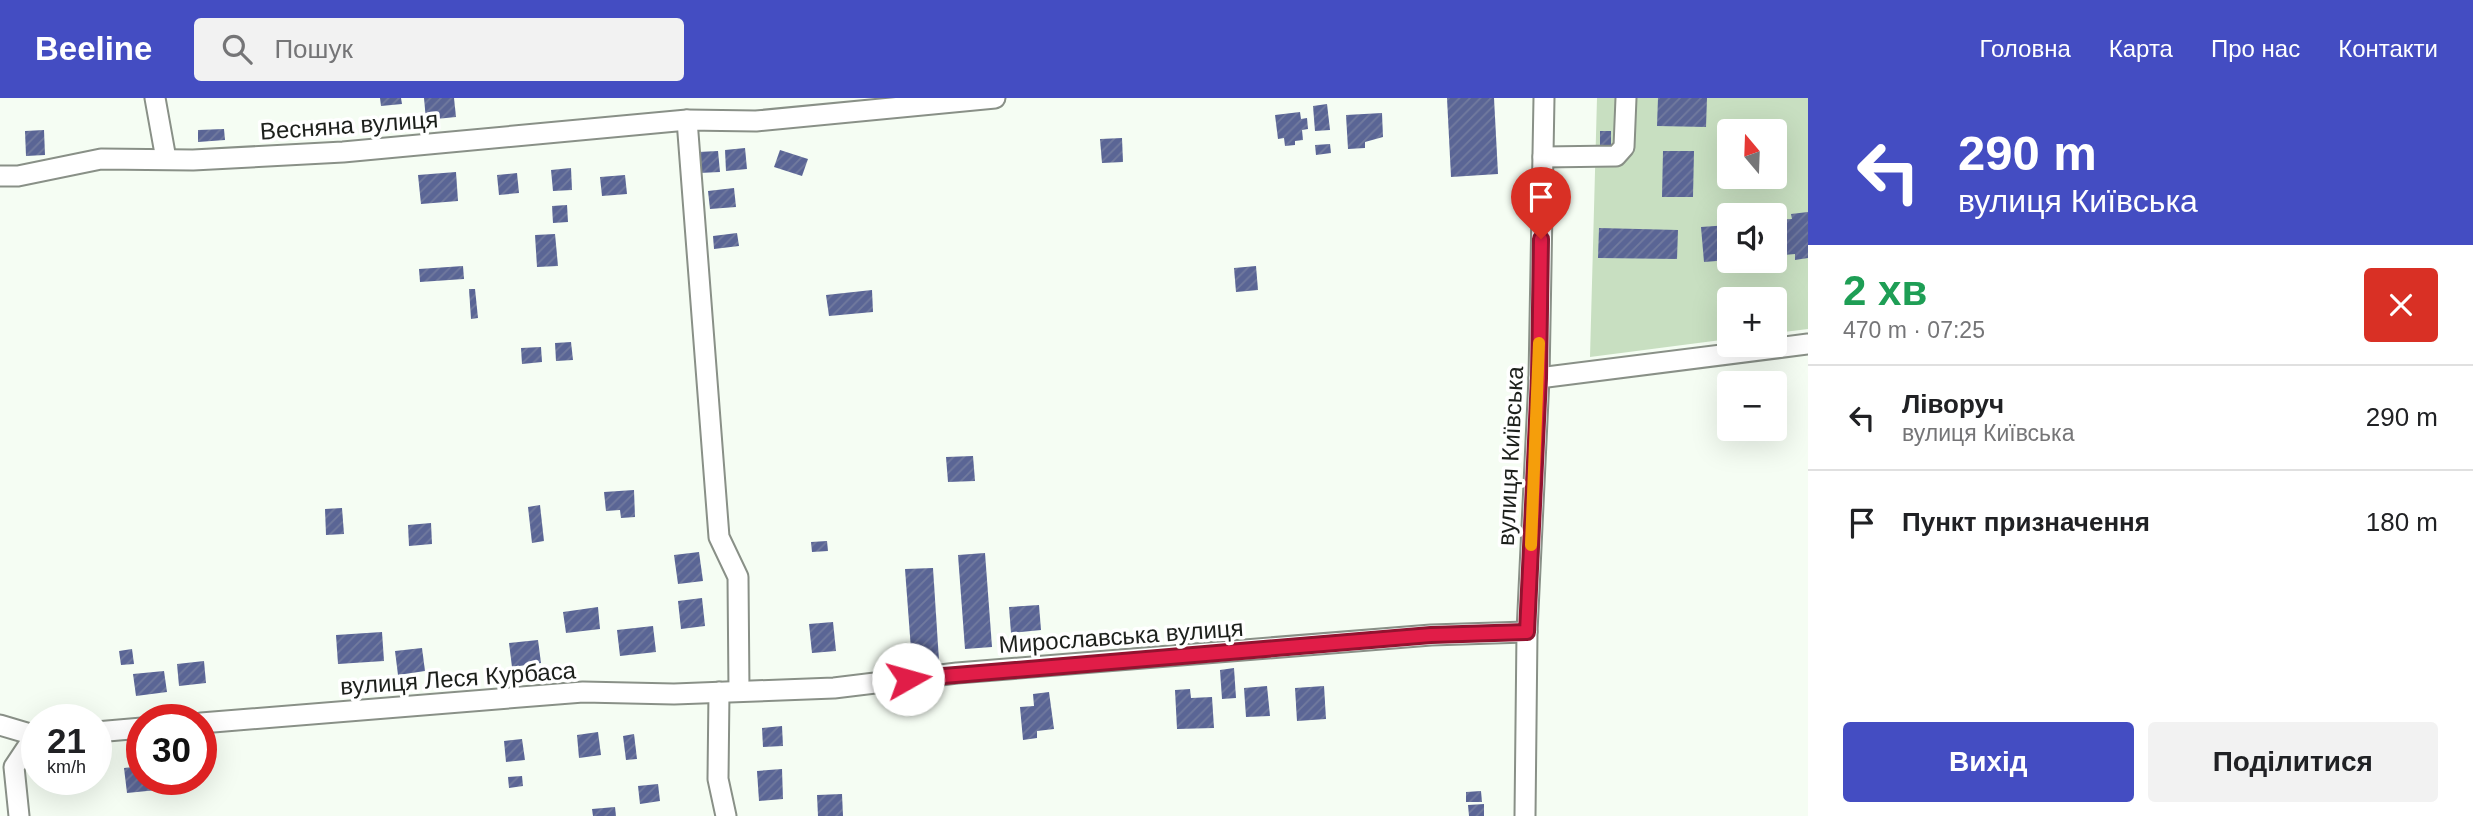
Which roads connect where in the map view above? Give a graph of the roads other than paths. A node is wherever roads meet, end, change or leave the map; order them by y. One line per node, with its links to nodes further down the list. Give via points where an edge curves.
1 (155, 98): 7 (street)
2 (995, 98): 5 (street, Весняна вулиця, via 756,121)
3 (1544, 98): 6 (street, вулиця Київська)
4 (1626, 98): 6 (street, via 1621,153)
5 (687, 120): 7 (street, Весняна вулиця, via 369,150); 12 (street, via 719,537 738,577)
6 (1543, 157): 10 (street, вулиця Київська)
7 (166, 159): 8 (street, Весняна вулиця, via 101,159)
8 (0, 176)
9 (1808, 344): 10 (street)
10 (1539, 378): 11 (street, вулиця Київська)
11 (1527, 632): 12 (street, Мирославська вулиця, via 1431,635 985,671 834,688); 19 (street, вулиця Київська)
12 (729, 692): 13 (street, вулиця Леся Курбаса, via 583,692); 18 (street, via 718,779)
13 (217, 722)
14 (0, 725): 15 (street)
15 (21, 732)
16 (21, 757): 17 (street, via 14,767)
17 (19, 816)
18 (726, 816)
19 (1525, 816)

